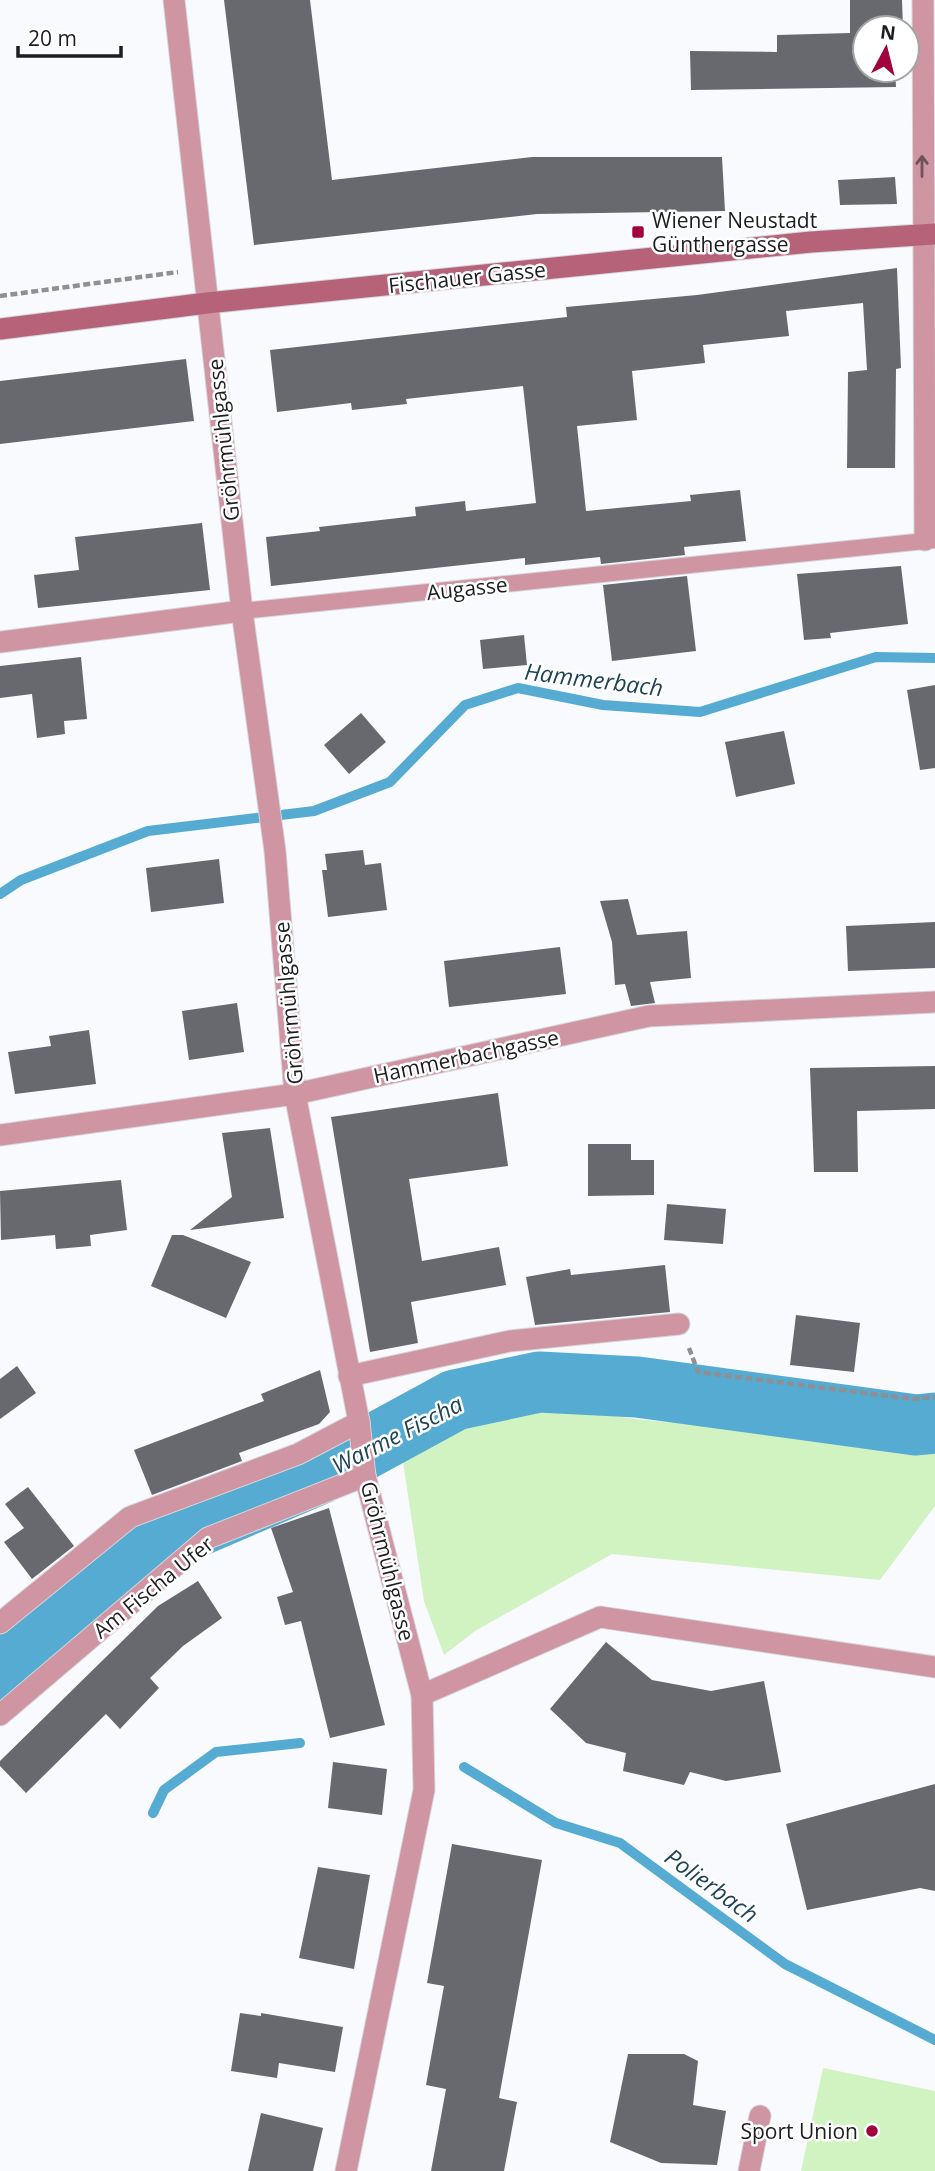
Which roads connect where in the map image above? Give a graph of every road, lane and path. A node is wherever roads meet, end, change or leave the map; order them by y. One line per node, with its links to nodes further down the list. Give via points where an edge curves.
1 (174, 0): 4 (street, Gröhrmühlgasse)
2 (923, 0): 3 (street, one-way to 2)
3 (928, 234): 6 (main road, Fischauer Gasse); 8 (street)
4 (203, 269): 5 (path); 6 (street, Gröhrmühlgasse)
5 (0, 296)
6 (206, 303): 7 (main road, Fischauer Gasse); 9 (street, Gröhrmühlgasse)
7 (0, 329)
8 (930, 540): 9 (lane, Augasse)
9 (242, 611): 10 (street, Augasse); 12 (street, Gröhrmühlgasse, via 275,852)
10 (0, 642)
11 (935, 1002): 12 (street, Hammerbachgasse, via 649,1016)
12 (295, 1094): 13 (street, Hammerbachgasse); 15 (street, Gröhrmühlgasse)
13 (0, 1135)
14 (679, 1324): 15 (street, via 510,1341); 16 (path, via 698,1373 913,1399)
15 (349, 1376): 17 (street, Gröhrmühlgasse)
16 (935, 1397)
17 (359, 1422): 18 (street, Gröhrmühlgasse); 19 (street, via 298,1454 130,1517)
18 (365, 1476): 21 (street, Gröhrmühlgasse); 22 (street, Am Fischa Ufer, via 208,1538)
19 (0, 1623)
20 (935, 1667): 21 (street, via 600,1617)
21 (422, 1695): 24 (street, Gröhrmühlgasse, via 424,1790)
22 (0, 1716)
23 (760, 2116): 25 (street)
24 (346, 2171)
25 (749, 2171)

